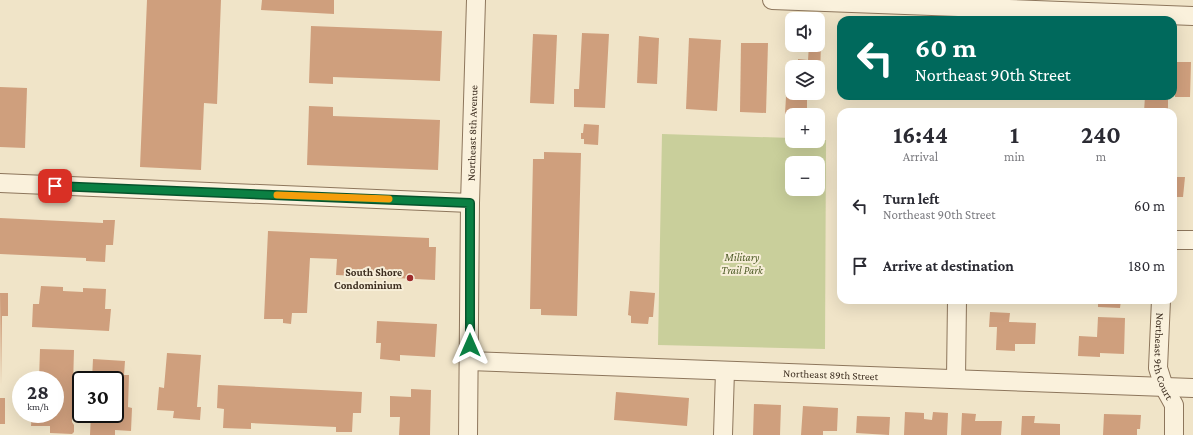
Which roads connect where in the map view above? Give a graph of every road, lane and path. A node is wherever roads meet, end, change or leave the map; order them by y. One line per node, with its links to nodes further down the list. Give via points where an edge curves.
1 (476, 0): 5 (street, Northeast 8th Avenue)
2 (772, 0): 3 (street)
3 (1193, 16)
4 (0, 183): 5 (street)
5 (470, 203): 10 (street, Northeast 8th Avenue)
6 (1177, 240): 7 (street)
7 (1193, 240)
8 (957, 304): 12 (street)
9 (1161, 304): 13 (street, Northeast 9th Court, via 1158,368)
10 (470, 361): 11 (street, Northeast 89th Street); 15 (street, Northeast 8th Avenue)
11 (725, 371): 12 (street, Northeast 89th Street); 16 (street)
12 (956, 378): 13 (street, Northeast 89th Street)
13 (1164, 387): 14 (street, Northeast 89th Street); 17 (street, Northeast 9th Court, via 1174,405)
14 (1193, 388)
15 (468, 435)
16 (723, 435)
17 (1174, 435)

